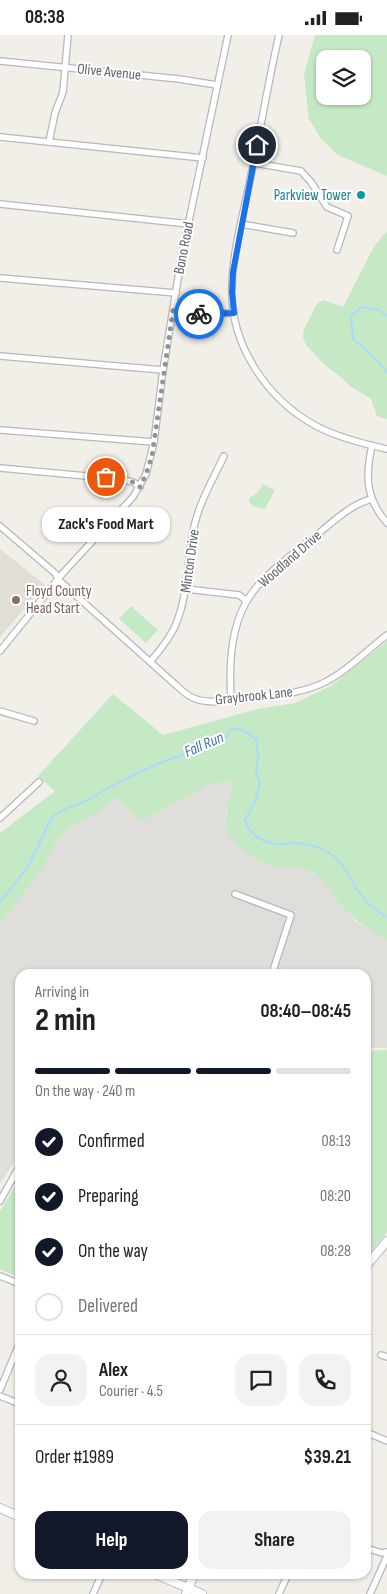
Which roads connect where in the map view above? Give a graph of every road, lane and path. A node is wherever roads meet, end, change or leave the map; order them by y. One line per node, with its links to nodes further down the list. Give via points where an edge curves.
1 (68, 35): 5 (street)
2 (228, 35): 6 (street, Bono Road)
3 (278, 35): 10 (street)
4 (0, 61): 5 (street, Olive Avenue)
5 (65, 68): 6 (street, Olive Avenue); 8 (street, via 63,92)
6 (217, 85): 9 (street, Bono Road)
7 (0, 137): 8 (street)
8 (49, 142): 9 (street)
9 (202, 158): 12 (street, Bono Road)
10 (254, 163): 13 (street); 15 (street, via 301,171 327,207 348,216)
11 (0, 204): 12 (street)
12 (189, 224): 17 (street, Bono Road)
13 (241, 224): 14 (street); 19 (street, via 233,272)
14 (293, 233)
15 (337, 250)
16 (0, 278): 17 (street)
17 (176, 293): 18 (street, Bono Road)
18 (173, 310): 19 (street, via 199,314); 21 (street, Bono Road)
19 (234, 313): 24 (street, via 246,353 281,399 318,427)
20 (0, 356): 21 (street)
21 (164, 370): 23 (street, Bono Road)
22 (0, 430): 23 (street)
23 (154, 442): 28 (street, Bono Road)
24 (372, 445): 25 (street); 29 (street, via 368,474)
25 (387, 449)
26 (224, 456): 33 (street, Minton Drive, via 196,519)
27 (0, 468): 28 (street, via 120,479)
28 (140, 487): 32 (street, Bono Road)
29 (372, 499): 30 (street); 34 (street, Woodland Drive, via 360,503 300,548 260,584)
30 (387, 523)
31 (0, 526): 32 (street, Graybrook Lane, via 56,574)
32 (58, 580): 36 (street, Bono Road); 37 (street, Graybrook Lane)
33 (186, 589): 34 (street, via 239,595); 37 (street, Minton Drive, via 176,625)
34 (247, 601): 38 (street, Woodland Drive, via 237,623 234,641)
35 (387, 635): 38 (street, Graybrook Lane, via 322,683 289,693)
36 (0, 651)
37 (150, 662): 38 (street, Graybrook Lane, via 191,697 206,701)
38 (231, 700)
39 (0, 711): 40 (street)
40 (34, 721)
41 (39, 782): 42 (street)
42 (0, 818)
43 (235, 893): 44 (street, via 291,915)
44 (274, 969)
45 (15, 1174): 46 (street)
46 (0, 1201)
47 (387, 1241): 48 (main road)
48 (371, 1260)
49 (0, 1276): 50 (street)
50 (15, 1282)
51 (15, 1354): 52 (street)
52 (0, 1389)
53 (0, 1396): 54 (street)
54 (15, 1402)
55 (371, 1434): 56 (street)
56 (387, 1441)
57 (0, 1508): 58 (main road)
58 (15, 1515)
59 (371, 1550): 60 (street)
60 (387, 1552)
61 (387, 1556): 70 (street)
62 (100, 1579): 67 (street)
63 (164, 1579): 66 (main road)
64 (192, 1579): 66 (main road)
65 (286, 1579): 69 (street)
66 (187, 1591): 68 (main road)
67 (93, 1594)
68 (202, 1594)
69 (279, 1594)
70 (370, 1594)

